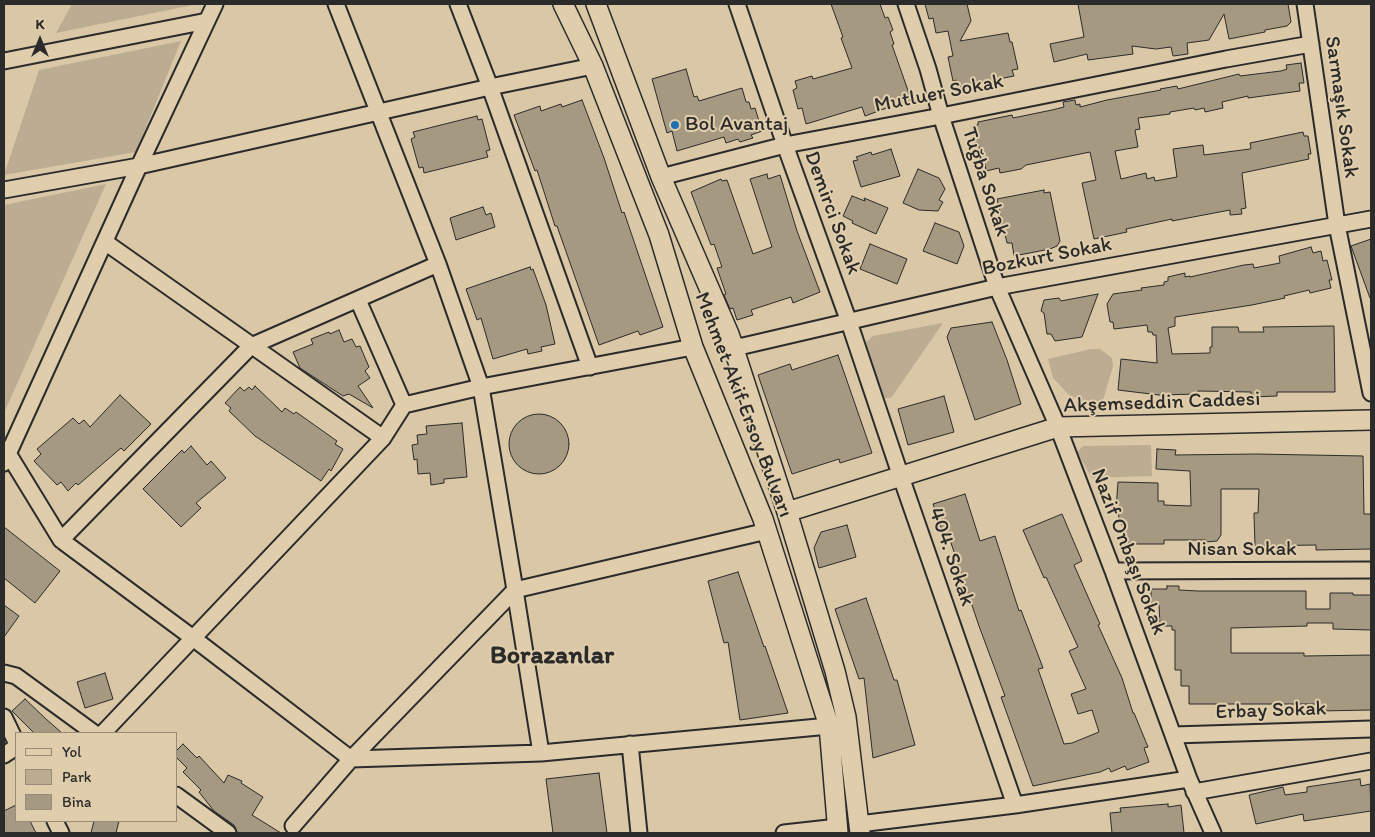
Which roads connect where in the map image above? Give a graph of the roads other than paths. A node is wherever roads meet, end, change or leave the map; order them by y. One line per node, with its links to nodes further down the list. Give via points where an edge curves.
1 (215, 4): 9 (street)
2 (336, 4): 14 (street)
3 (458, 4): 13 (street)
4 (563, 4): 12 (main road, Mehmet Akif Ersoy Bulvarı)
5 (596, 4): 18 (main road, Mehmet Akif Ersoy Bulvarı)
6 (737, 4): 16 (street, Demirci Sokak)
7 (906, 4): 15 (street, Tuğba Sokak)
8 (1305, 4): 10 (street, Sarmaşık Sokak)
9 (207, 22): 11 (street); 17 (street)
10 (1311, 44): 15 (street, Mutluer Sokak); 21 (street, Sarmaşık Sokak)
11 (4, 61)
12 (594, 66): 13 (street); 29 (main road, Mehmet Akif Ersoy Bulvarı, via 659,235)
13 (490, 87): 14 (street); 30 (street)
14 (378, 113): 17 (street); 23 (street)
15 (941, 116): 16 (street, Mutluer Sokak); 24 (street, Tuğba Sokak)
16 (785, 145): 18 (street, Mutluer Sokak); 26 (street, Demirci Sokak)
17 (139, 166): 19 (street); 22 (street)
18 (661, 178): 28 (main road, Mehmet Akif Ersoy Bulvarı)
19 (4, 190)
20 (1371, 219): 21 (street, Bozkurt Sokak)
21 (1337, 225): 24 (street, Bozkurt Sokak); 32 (street, Sarmaşık Sokak)
22 (105, 242): 27 (street); 37 (street)
23 (438, 264): 25 (street); 31 (street)
24 (997, 287): 26 (street, Bozkurt Sokak); 35 (street, Nazif Onbaşı Sokak)
25 (358, 300): 27 (street); 33 (street)
26 (849, 322): 28 (street, Bozkurt Sokak); 38 (street, 404. Sokak)
27 (251, 346): 36 (street); 41 (street)
28 (733, 346): 39 (main road, Mehmet Akif Ersoy Bulvarı)
29 (693, 347): 30 (street); 40 (main road, Mehmet Akif Ersoy Bulvarı)
30 (590, 367): 31 (street)
31 (480, 387): 33 (street); 44 (street)
32 (1371, 393)
33 (404, 405): 36 (street)
34 (1371, 420): 35 (main road, Akşemseddin Caddesi)
35 (1058, 427): 38 (main road, Akşemseddin Caddesi); 43 (street, Nazif Onbaşı Sokak)
36 (384, 438): 45 (street)
37 (5, 456): 41 (street)
38 (900, 477): 39 (main road, Akşemseddin Caddesi); 62 (street, 404. Sokak)
39 (787, 512): 64 (main road, Mehmet Akif Ersoy Bulvarı, via 846,717)
40 (767, 531): 44 (street); 48 (main road, Mehmet Akif Ersoy Bulvarı)
41 (60, 540): 45 (street)
42 (1371, 570): 43 (street, Nisan Sokak)
43 (1113, 571): 52 (street, Nazif Onbaşı Sokak)
44 (515, 590): 56 (street); 58 (street)
45 (193, 638): 51 (street); 58 (street)
46 (4, 673): 50 (street, via 16,676)
47 (4, 717): 53 (street)
48 (829, 726): 54 (street); 65 (main road, Mehmet Akif Ersoy Bulvarı)
49 (1371, 729): 52 (street, Erbay Sokak)
50 (93, 732)
51 (103, 732)
52 (1172, 735): 60 (street, Nazif Onbaşı Sokak)
53 (15, 740)
54 (630, 744): 56 (street); 67 (street)
55 (15, 748): 57 (street)
56 (541, 753): 58 (street)
57 (4, 755)
58 (351, 759): 63 (street)
59 (1371, 761): 60 (street)
60 (1192, 785): 62 (street); 69 (street, Nazif Onbaşı Sokak)
61 (178, 796): 66 (street)
62 (1015, 805): 64 (street)
63 (293, 826)
64 (859, 828)
65 (838, 830): 68 (street)
66 (228, 833)
67 (639, 833)
68 (784, 833)
69 (1213, 833)

